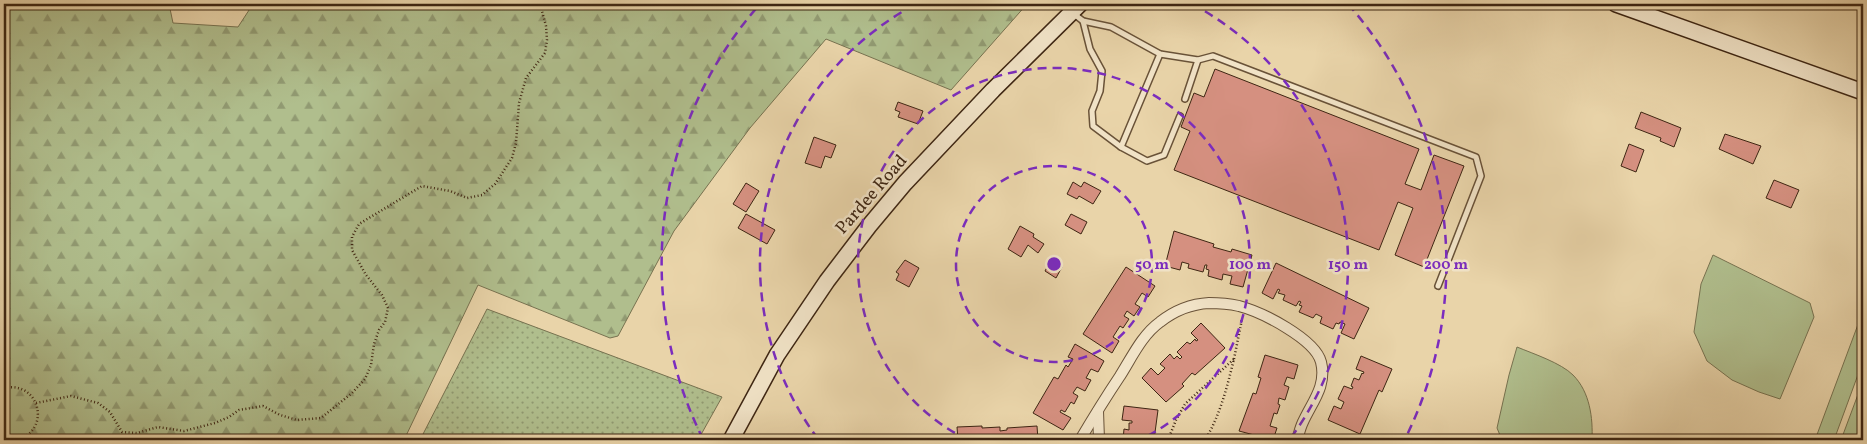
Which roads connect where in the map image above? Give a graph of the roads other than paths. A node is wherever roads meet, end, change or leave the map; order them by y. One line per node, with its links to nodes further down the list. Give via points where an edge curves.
1 (1616, 4): 5 (main road)
2 (1078, 12): 3 (lane, via 1111,26); 8 (lane, via 1090,49 1102,71 1100,91 1092,111 1093,126); 11 (main road, Pardee Road, via 1043,39 905,183 847,253 777,355)
3 (1160, 54): 4 (lane); 8 (lane)
4 (1198, 60): 6 (lane); 9 (lane, via 1213,56 1476,157 1481,176)
5 (1863, 92)
6 (1186, 99)
7 (1180, 116): 8 (lane, via 1164,155 1147,161)
8 (1121, 148)
9 (1438, 286)
10 (1098, 411): 12 (street); 13 (street); 14 (street, via 1152,328 1176,312 1198,304 1220,303 1245,308 1294,332 1317,353 1321,361 1320,389)
11 (731, 440)
12 (1080, 440)
13 (1099, 440)
14 (1297, 440)

